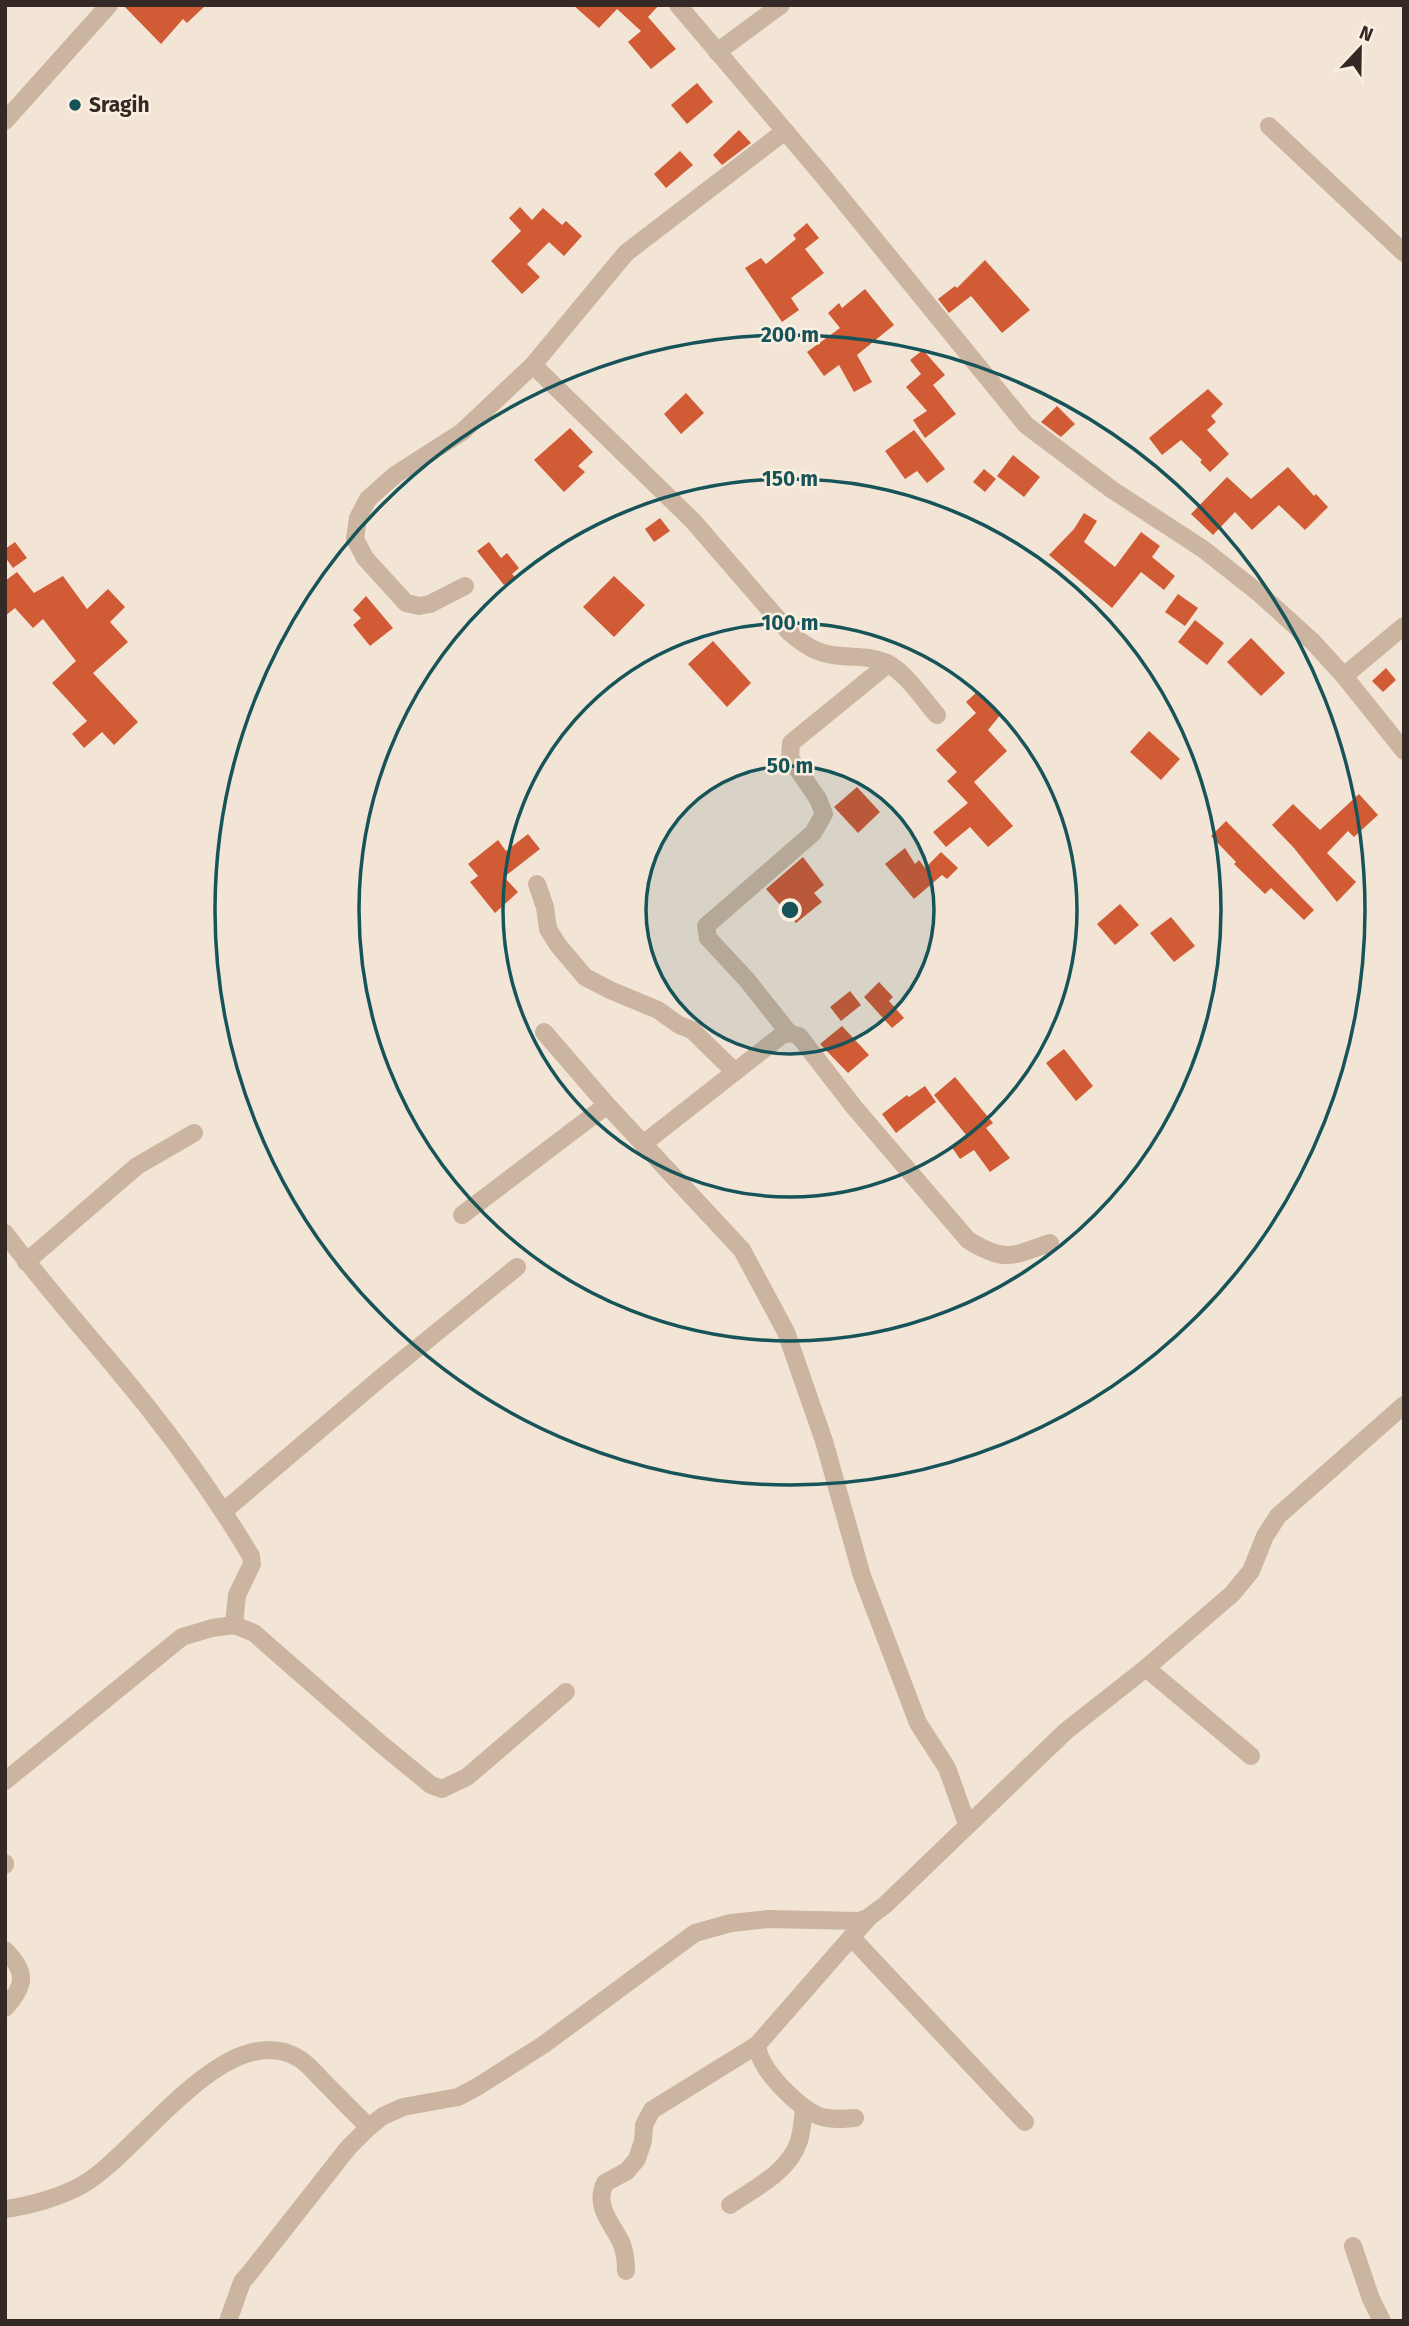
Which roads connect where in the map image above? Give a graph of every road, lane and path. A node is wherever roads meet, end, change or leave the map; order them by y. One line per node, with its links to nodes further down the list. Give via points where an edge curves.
1 (109, 5): 5 (street)
2 (678, 5): 4 (street)
3 (781, 5): 4 (street)
4 (717, 52): 7 (street)
5 (5, 121)
6 (1269, 126): 8 (street)
7 (785, 131): 9 (street, via 626,253); 13 (street, via 1026,425 1229,569 1313,642)
8 (1404, 253)
9 (533, 365): 10 (street, via 463,432 395,475 368,499 358,518 355,539 365,558 406,603 430,604); 12 (street, via 693,521 790,633 807,647 831,655 873,658)
10 (465, 586)
11 (1404, 626): 13 (street)
12 (888, 664): 14 (street); 18 (street, via 791,743 790,758 818,799 824,814 821,823 706,926 708,938)
13 (1344, 676): 15 (street)
14 (937, 715)
15 (1404, 751)
16 (537, 884): 19 (street, via 548,929 585,977 692,1030)
17 (544, 1032): 20 (street)
18 (789, 1033): 19 (street); 25 (street, via 799,1036 968,1240 983,1250 1011,1257)
19 (735, 1072): 22 (street)
20 (607, 1105): 22 (street); 23 (street)
21 (194, 1133): 26 (street, via 136,1166)
22 (643, 1144): 35 (street, via 742,1250 786,1332 824,1441 871,1603 918,1723 947,1768)
23 (462, 1215)
24 (5, 1233): 26 (street)
25 (1050, 1242)
26 (26, 1262): 29 (street, via 116,1368)
27 (517, 1267): 29 (street)
28 (1404, 1405): 31 (street, via 1278,1516 1242,1583)
29 (224, 1511): 30 (street, via 252,1564 237,1595)
30 (234, 1625): 32 (street, via 254,1633 381,1744 442,1789 467,1777); 34 (street, via 182,1637)
31 (1146, 1668): 33 (street); 35 (street, via 1066,1731)
32 (566, 1692)
33 (1251, 1756)
34 (5, 1781)
35 (967, 1824): 36 (street)
36 (869, 1917): 37 (street); 44 (street, via 845,1922 768,1919 695,1933 543,2045 477,2087 458,2096 403,2107)
37 (852, 1938): 40 (street); 43 (street)
38 (5, 1950): 39 (street, via 18,1963 22,1976 18,1994)
39 (5, 2008)
40 (757, 2045): 41 (street, via 769,2071); 48 (street, via 652,2110 637,2159 627,2171 605,2183 602,2207 622,2244)
41 (804, 2108): 42 (street, via 840,2120); 45 (street, via 799,2141 789,2159 775,2175)
42 (855, 2118)
43 (1025, 2122)
44 (369, 2127): 46 (street, via 301,2060 272,2049 256,2051 215,2068 81,2186); 49 (street, via 242,2282)
45 (730, 2205)
46 (5, 2209)
47 (1353, 2246): 50 (street)
48 (626, 2271)
49 (228, 2321)
50 (1382, 2321)

